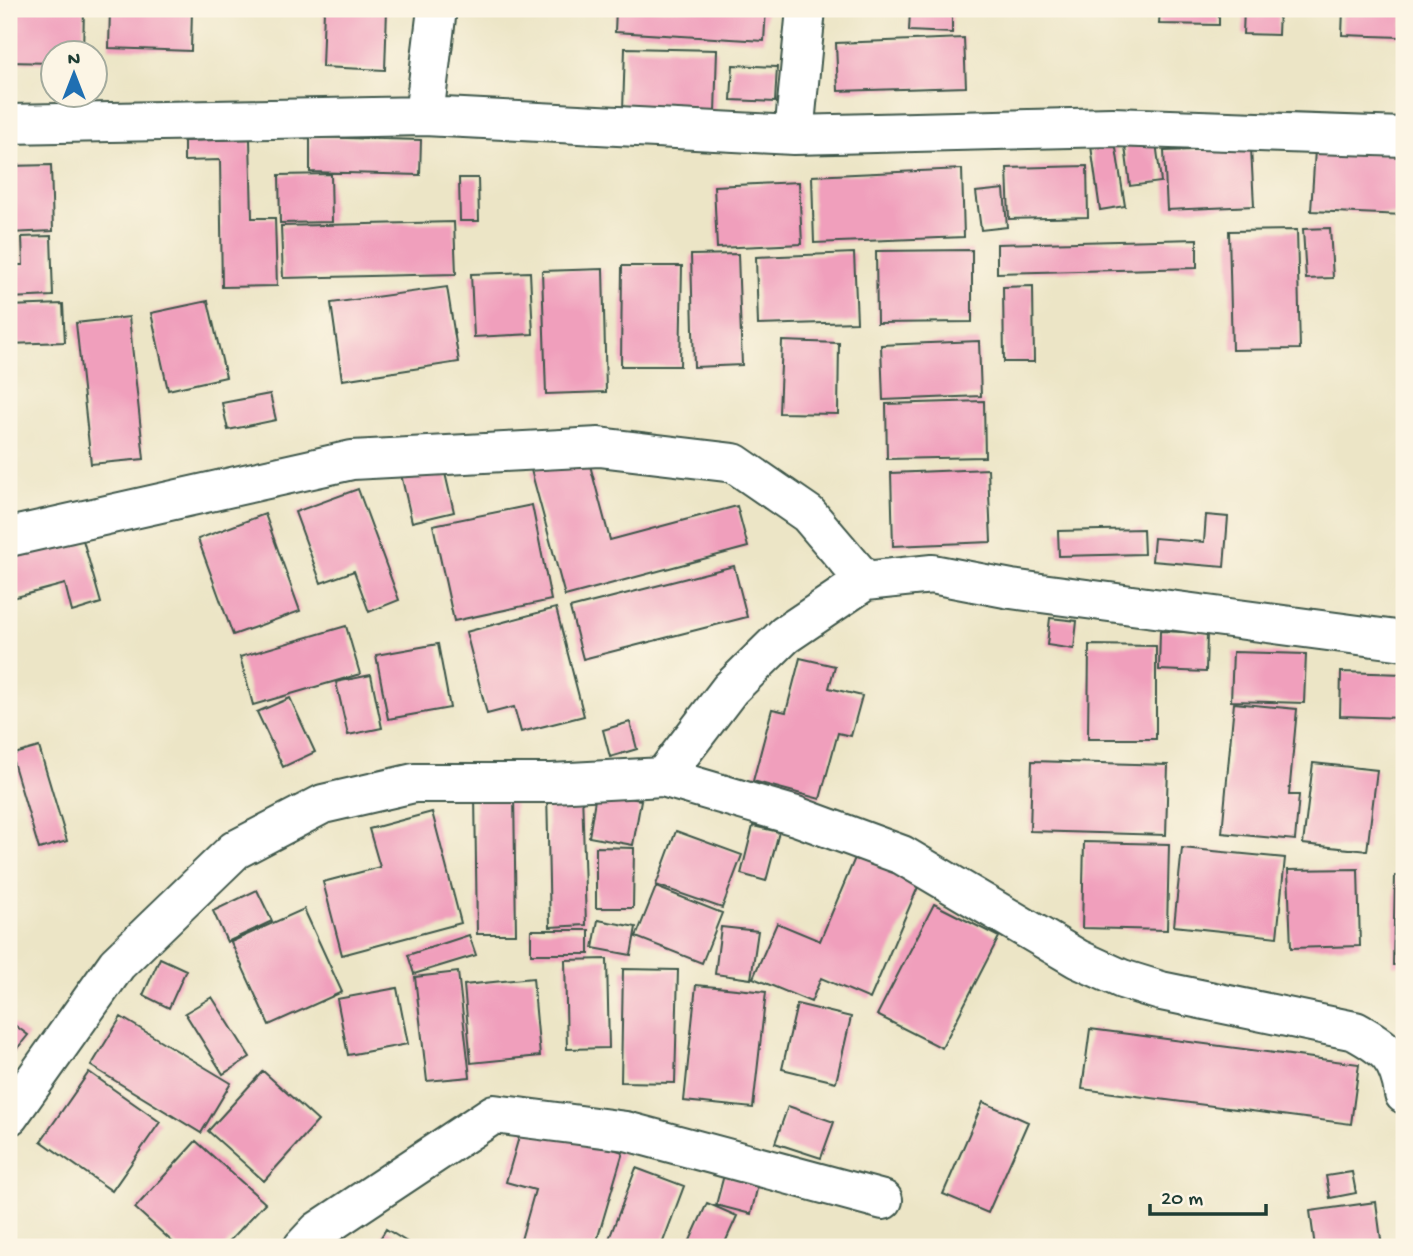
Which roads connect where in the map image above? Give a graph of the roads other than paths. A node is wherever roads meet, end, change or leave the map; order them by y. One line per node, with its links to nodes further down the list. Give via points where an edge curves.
1 (437, 9): 3 (street)
2 (806, 9): 5 (street)
3 (424, 116): 4 (street); 5 (street)
4 (9, 124)
5 (794, 135): 6 (street, via 1112,127)
6 (1404, 137)
7 (9, 537): 8 (street, via 352,460 599,447 734,463 808,514)
8 (865, 581): 9 (street, via 932,574 1010,589); 10 (street, via 785,635 739,680)
9 (1404, 641)
10 (663, 777): 11 (street, via 796,816 902,855 1078,959 1122,979 1354,1031 1380,1045 1401,1069); 12 (street, via 414,783 323,804 235,850 117,964)
11 (1404, 1094)
12 (9, 1116)
13 (883, 1200): 14 (street, via 626,1130 494,1114 318,1231)
14 (303, 1247)

